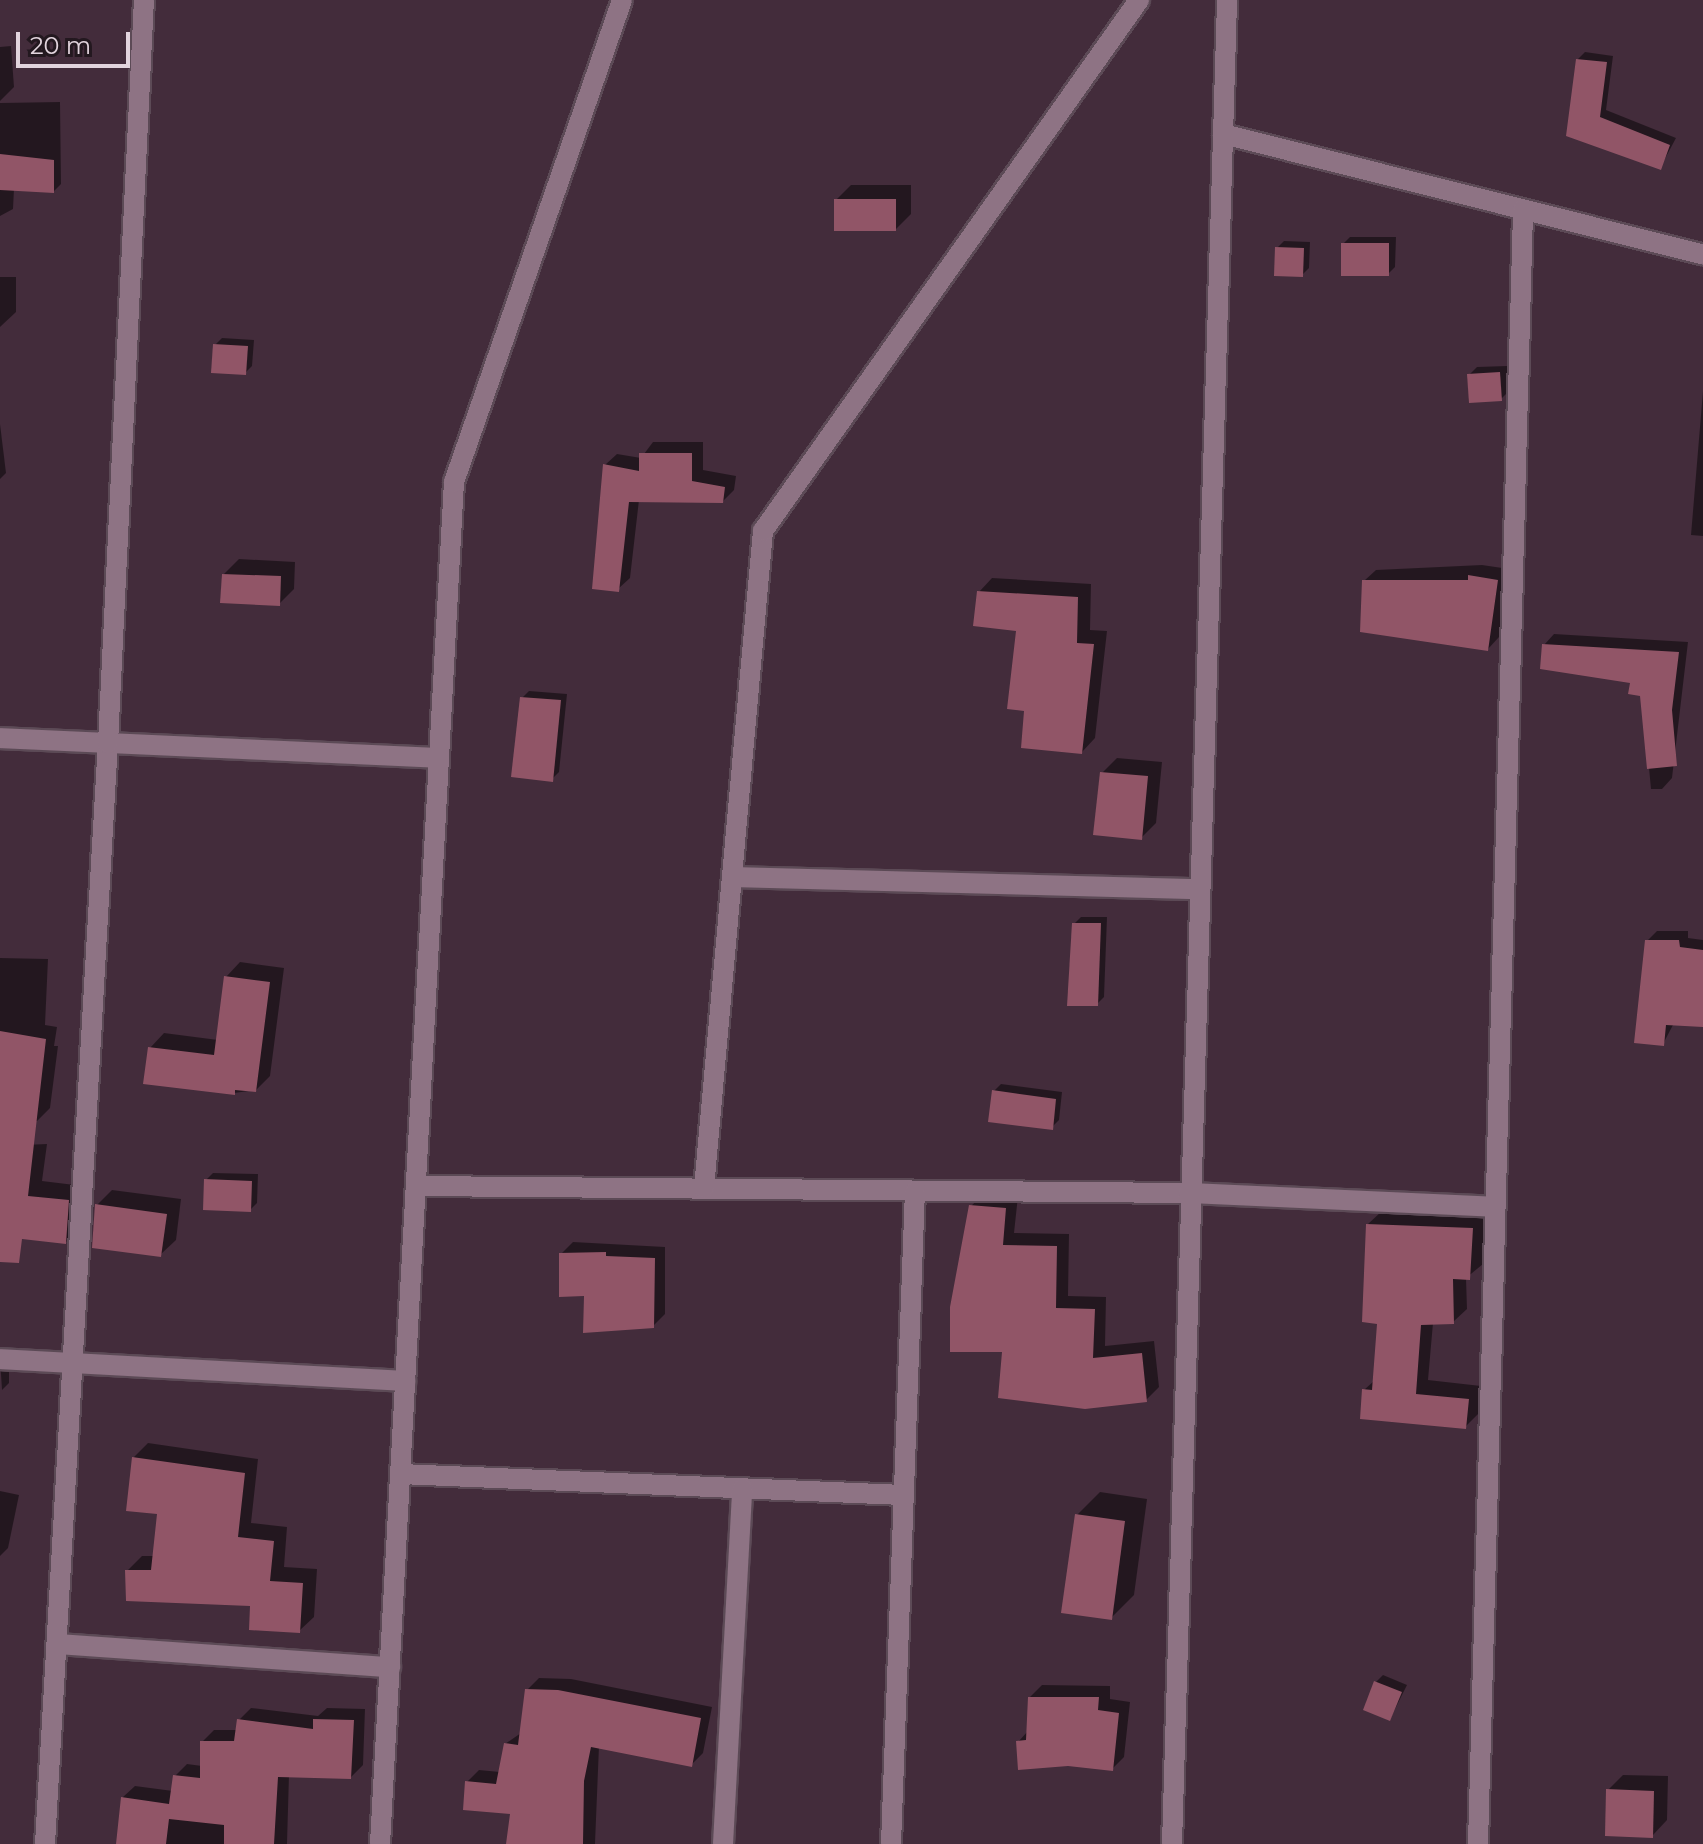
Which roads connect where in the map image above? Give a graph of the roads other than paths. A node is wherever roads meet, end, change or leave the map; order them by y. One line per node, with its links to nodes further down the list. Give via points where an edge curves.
1 (144, 0): 9 (street)
2 (622, 0): 10 (street, via 454,482)
3 (1139, 0): 11 (street, via 763,531)
4 (1227, 0): 5 (street)
5 (1223, 134): 6 (street); 12 (street)
6 (1523, 210): 7 (street); 17 (street)
7 (1703, 255)
8 (0, 738): 9 (street)
9 (108, 743): 10 (street); 19 (street)
10 (439, 758): 13 (street)
11 (732, 877): 12 (street); 14 (street)
12 (1199, 889): 16 (street)
13 (416, 1186): 14 (street); 20 (street)
14 (704, 1188): 15 (street)
15 (915, 1191): 16 (street); 23 (street)
16 (1189, 1193): 17 (street); 30 (street)
17 (1495, 1207): 31 (street)
18 (0, 1359): 19 (street)
19 (72, 1363): 20 (street); 24 (street)
20 (405, 1381): 21 (street)
21 (400, 1474): 22 (street); 25 (street)
22 (742, 1489): 23 (street); 28 (street)
23 (904, 1495): 29 (street)
24 (57, 1644): 25 (street); 26 (street)
25 (390, 1667): 27 (street)
26 (45, 1844)
27 (380, 1844)
28 (723, 1844)
29 (891, 1844)
30 (1172, 1844)
31 (1478, 1844)

